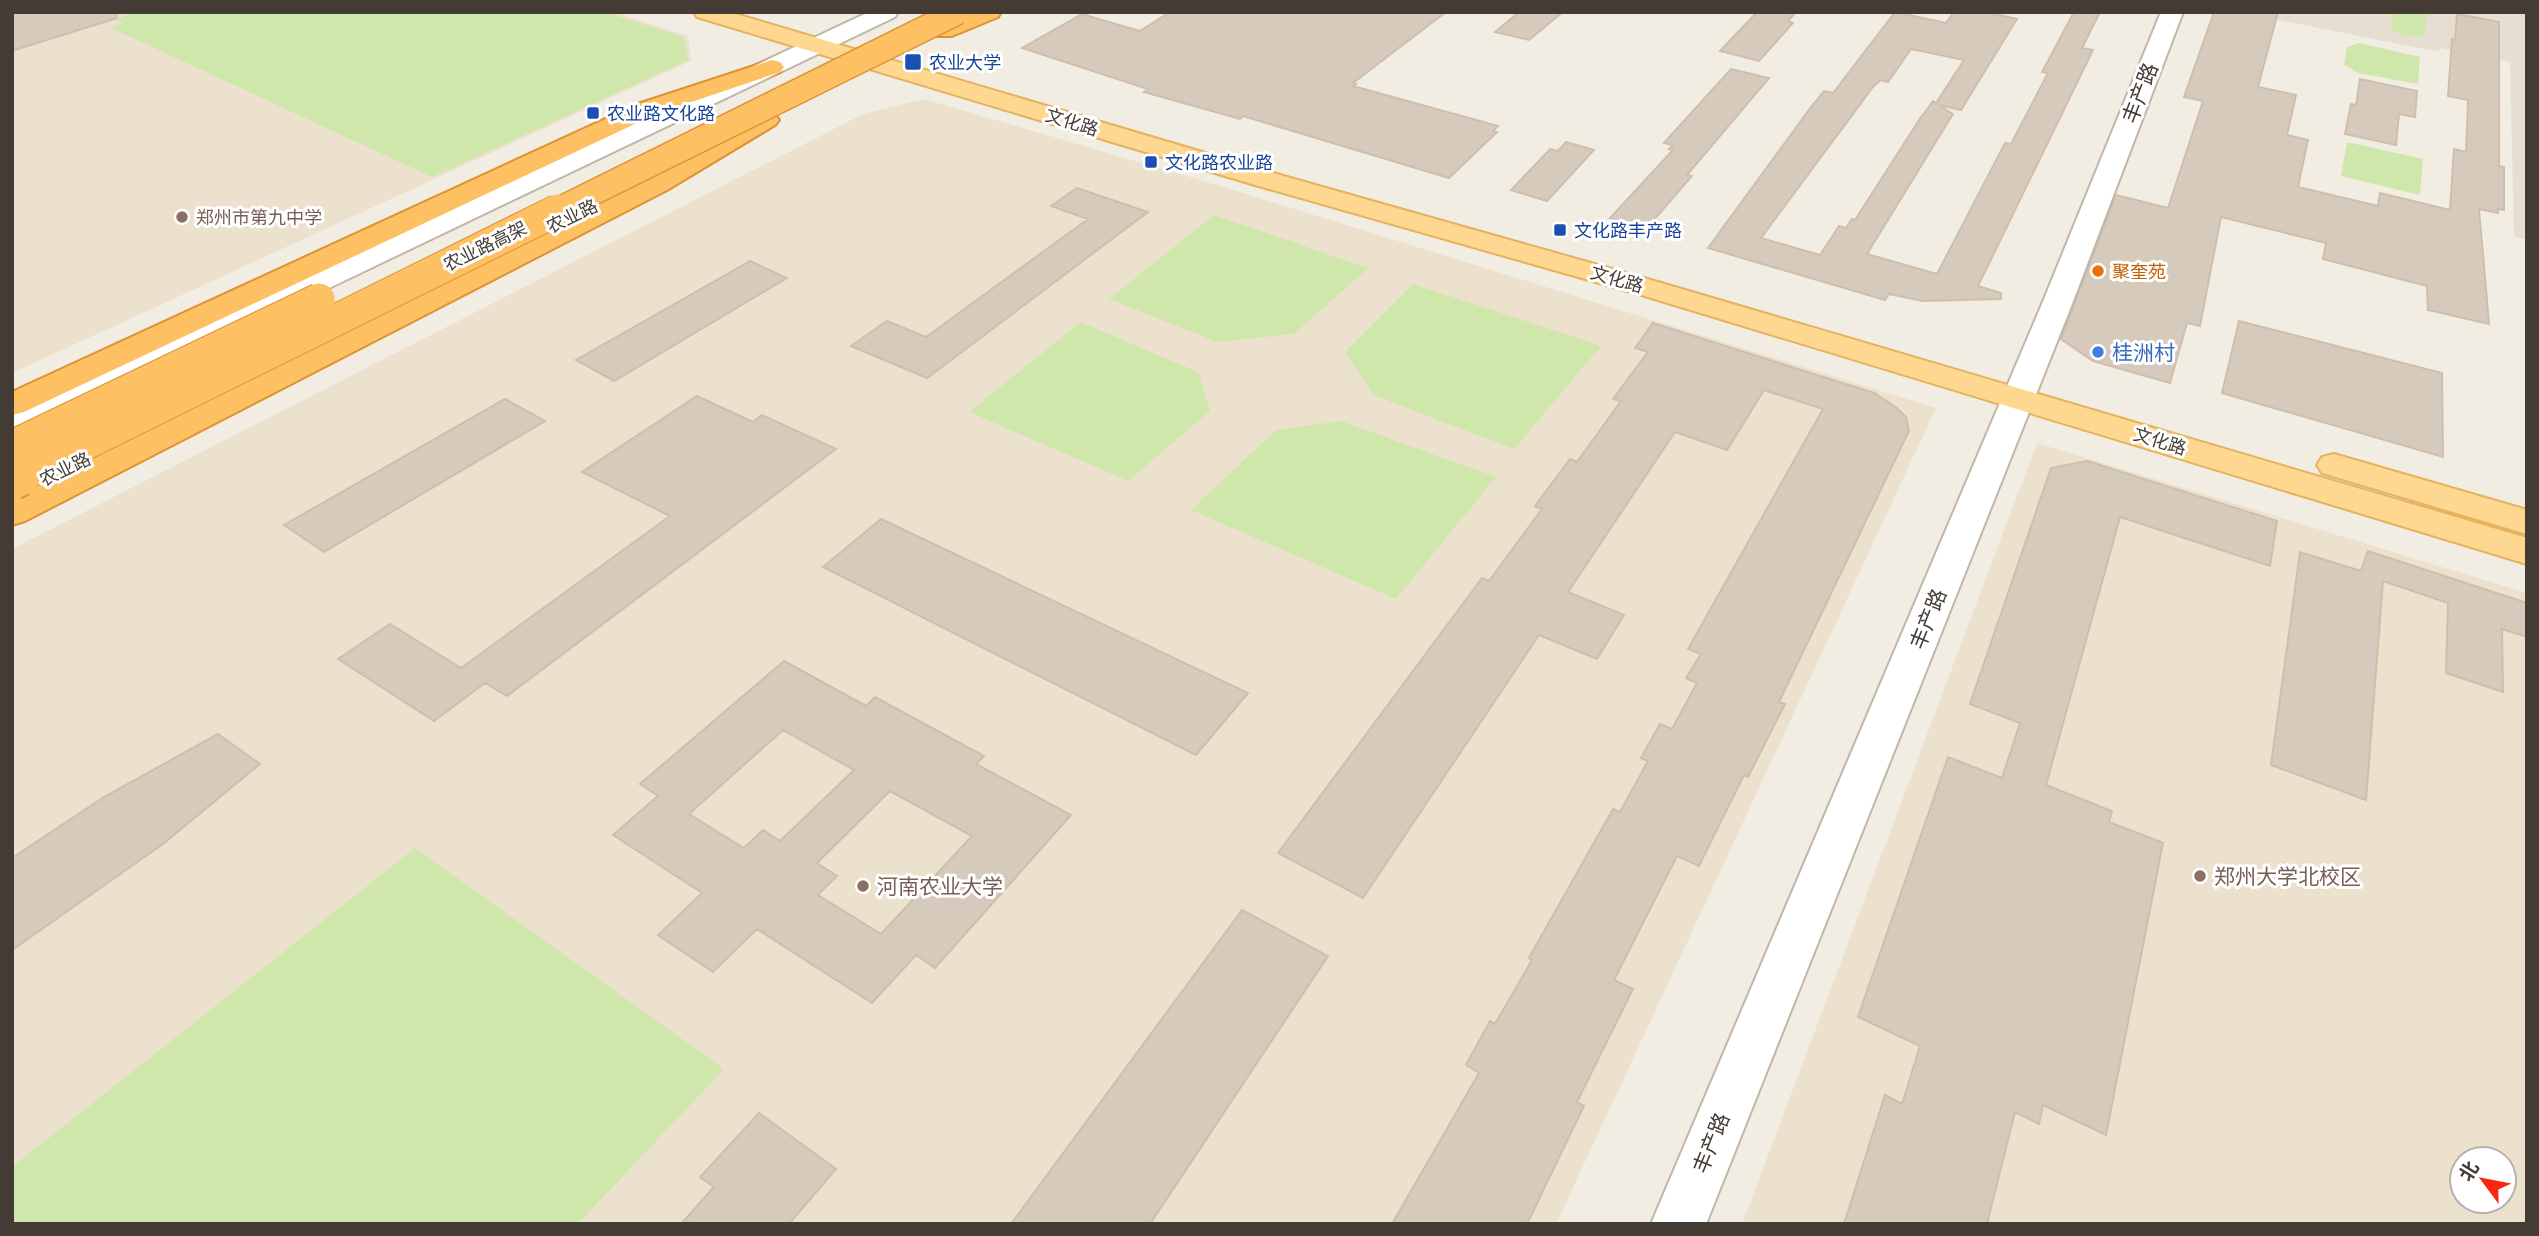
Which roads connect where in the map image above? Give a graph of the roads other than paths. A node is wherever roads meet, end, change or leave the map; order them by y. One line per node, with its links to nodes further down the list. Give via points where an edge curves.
1 (705, 12): 9 (main road, 文化路)
2 (765, 12): 9 (main road, 文化路)
3 (887, 12): 9 (street)
4 (914, 12): 16 (highway, 农业路高架, bridge)
5 (982, 12): 8 (street, 农业路)
6 (990, 12): 8 (highway, 农业路高架)
7 (2172, 12): 13 (street, 丰产路)
8 (951, 22): 10 (street, 农业路); 17 (highway, 农业路高架, bridge)
9 (829, 40): 10 (main road, 文化路); 11 (street)
10 (890, 58): 12 (street, 农业路); 13 (main road, 文化路, via 1264,179 1661,292)
11 (772, 67): 14 (highway, via 647,109); 15 (street)
12 (766, 120): 18 (street, 农业路); 19 (highway, via 658,184)
13 (2023, 387): 20 (main road, 文化路); 21 (main road, 文化路); 22 (street, 丰产路)
14 (12, 405)
15 (12, 427)
16 (12, 446)
17 (12, 480)
18 (12, 495)
19 (12, 513)
20 (2527, 522)
21 (2527, 551)
22 (1678, 1224)

